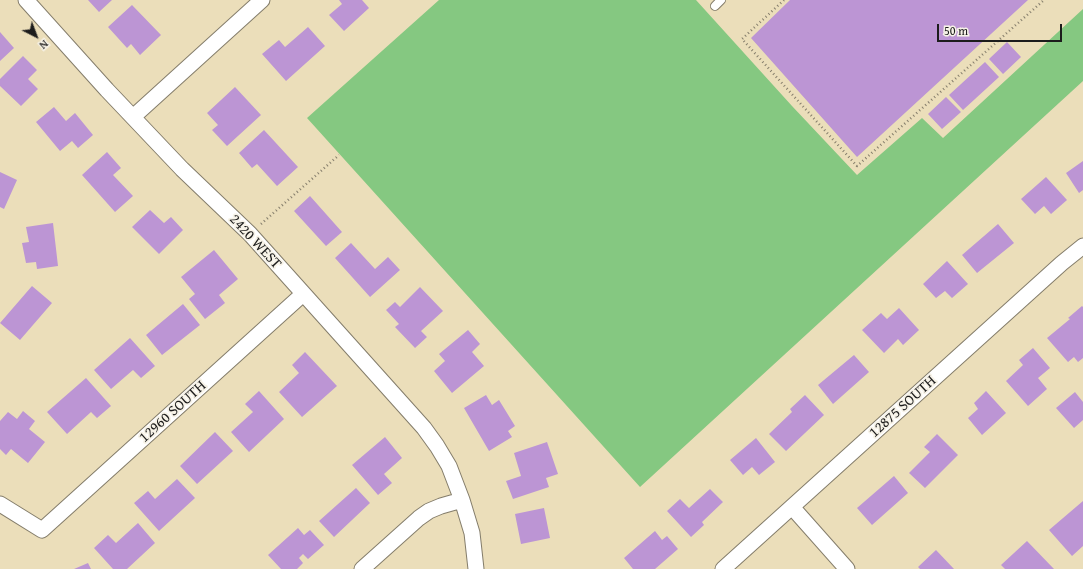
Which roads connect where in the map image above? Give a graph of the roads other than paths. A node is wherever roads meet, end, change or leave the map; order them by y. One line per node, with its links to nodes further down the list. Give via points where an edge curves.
1 (26, 0): 5 (street, 2420 WEST)
2 (262, 0): 5 (street)
3 (722, 0): 4 (lane)
4 (715, 6)
5 (133, 116): 7 (street, 2420 WEST, via 182,170 250,234)
6 (1083, 246): 10 (street, 12875 SOUTH)
7 (303, 294): 8 (street, 2420 WEST, via 424,428 449,466); 9 (street, 12960 SOUTH, via 42,530)
8 (462, 500): 11 (street, via 435,508 419,518); 12 (street, 2420 WEST, via 472,534)
9 (0, 504)
10 (792, 507): 13 (street, 12875 SOUTH); 14 (street)
11 (362, 569)
12 (476, 569)
13 (723, 569)
14 (847, 569)

